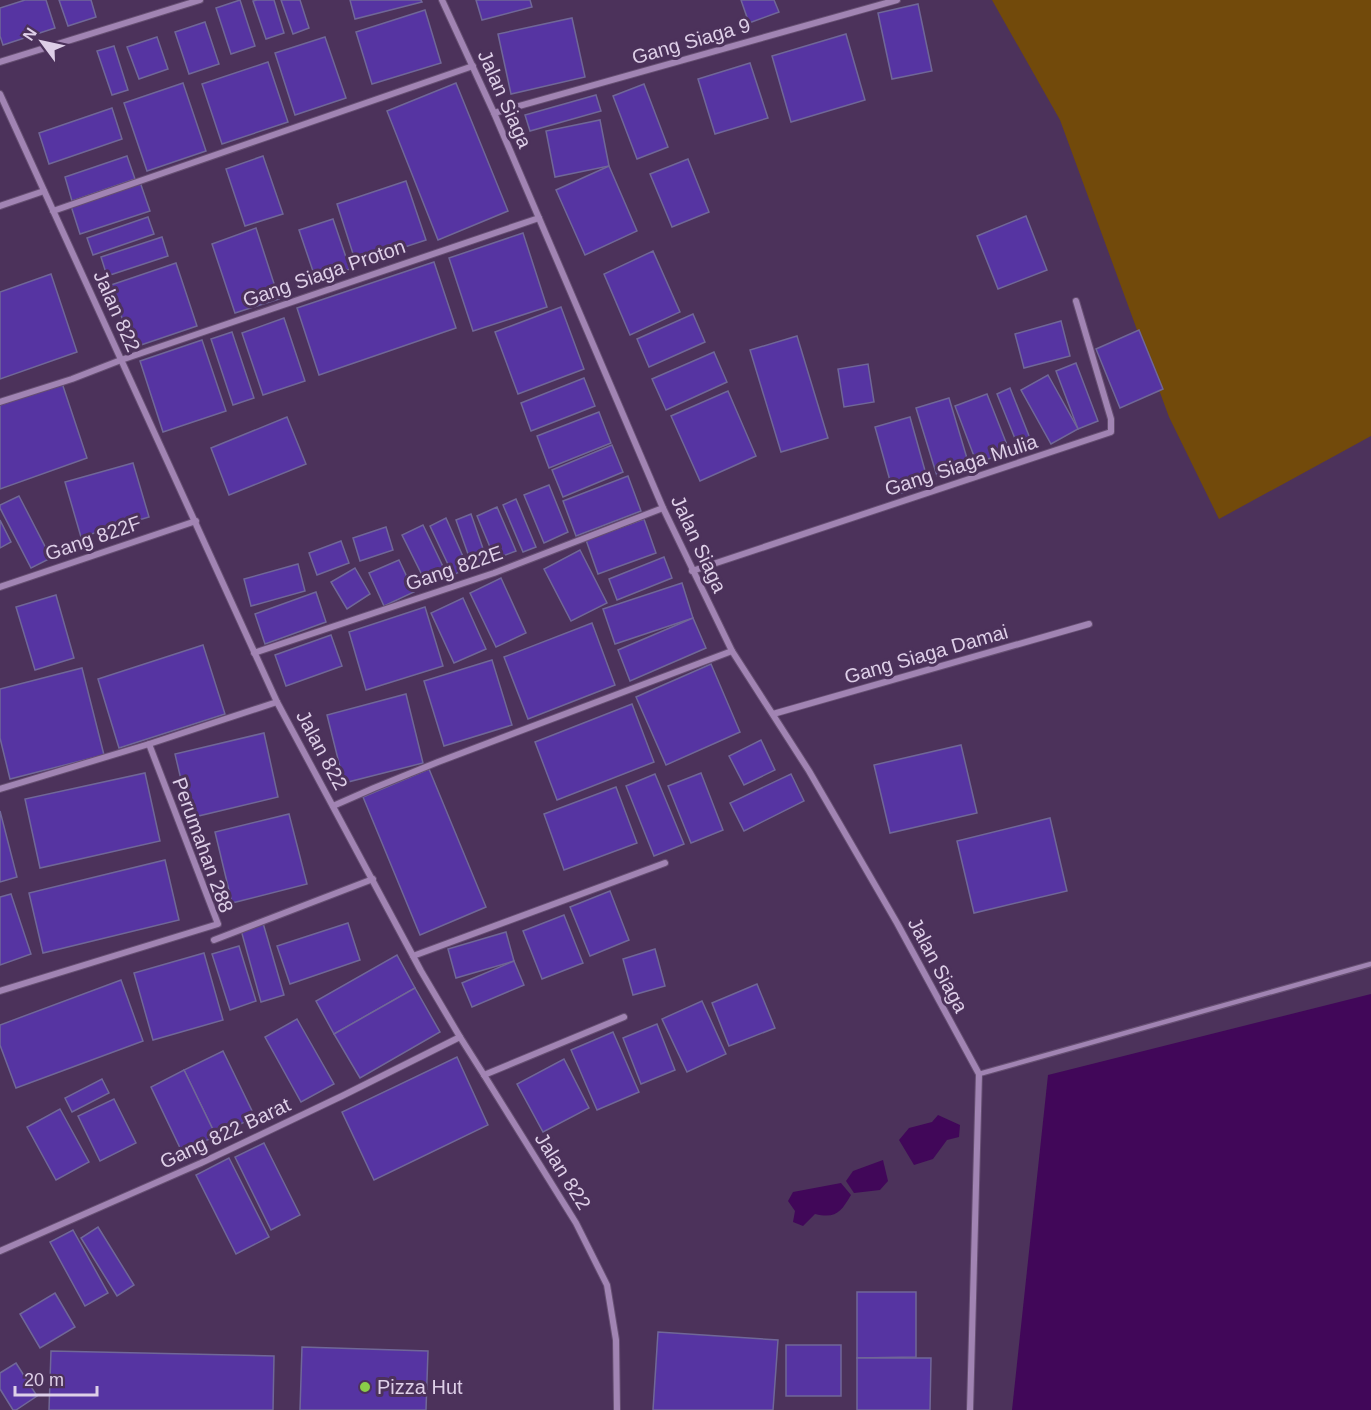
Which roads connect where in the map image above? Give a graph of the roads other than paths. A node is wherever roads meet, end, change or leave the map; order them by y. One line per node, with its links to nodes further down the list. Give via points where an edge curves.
1 (200, 0): 4 (street)
2 (442, 0): 5 (street, Jalan Siaga)
3 (897, 0): 7 (street, Gang Siaga 9)
4 (0, 62)
5 (472, 66): 7 (street, Jalan Siaga); 10 (street)
6 (0, 94): 8 (street, Jalan 822)
7 (494, 113): 11 (street, Jalan Siaga)
8 (44, 191): 9 (street); 10 (street, Jalan 822)
9 (0, 206)
10 (53, 211): 13 (street, Jalan 822)
11 (538, 218): 13 (street, Gang Siaga Proton); 15 (street, Jalan Siaga)
12 (1076, 301): 17 (street, Gang Siaga Mulia, via 1112,419 1111,432)
13 (121, 360): 14 (street, Gang Siaga Proton); 16 (street, Jalan 822)
14 (0, 402)
15 (663, 508): 17 (street, Jalan Siaga); 21 (street, Gang 822E, via 494,573)
16 (196, 521): 18 (street, Gang 822F); 21 (street, Jalan 822)
17 (692, 571): 20 (street, Jalan Siaga)
18 (0, 587)
19 (1089, 624): 23 (street, Gang Siaga Damai)
20 (732, 651): 23 (street, Jalan Siaga); 26 (street)
21 (254, 653): 22 (street, Jalan 822)
22 (278, 702): 24 (street); 26 (street, Jalan 822)
23 (773, 714): 36 (street, Jalan Siaga, via 873,882)
24 (149, 744): 25 (street); 32 (street, Perumahan 288, via 218,924)
25 (0, 789)
26 (333, 806): 28 (street, Jalan 822)
27 (665, 863): 30 (street)
28 (373, 879): 29 (street); 30 (street, Jalan 822)
29 (214, 940)
30 (413, 956): 34 (street, Jalan 822)
31 (1371, 964): 36 (lane)
32 (0, 991)
33 (624, 1017): 35 (street)
34 (460, 1037): 35 (street, Jalan 822); 37 (street, Gang 822 Barat, via 201,1163)
35 (484, 1074): 38 (street, Jalan 822, via 576,1223 607,1285 616,1340)
36 (979, 1074): 39 (street)
37 (0, 1251)
38 (617, 1410)
39 (970, 1410)

